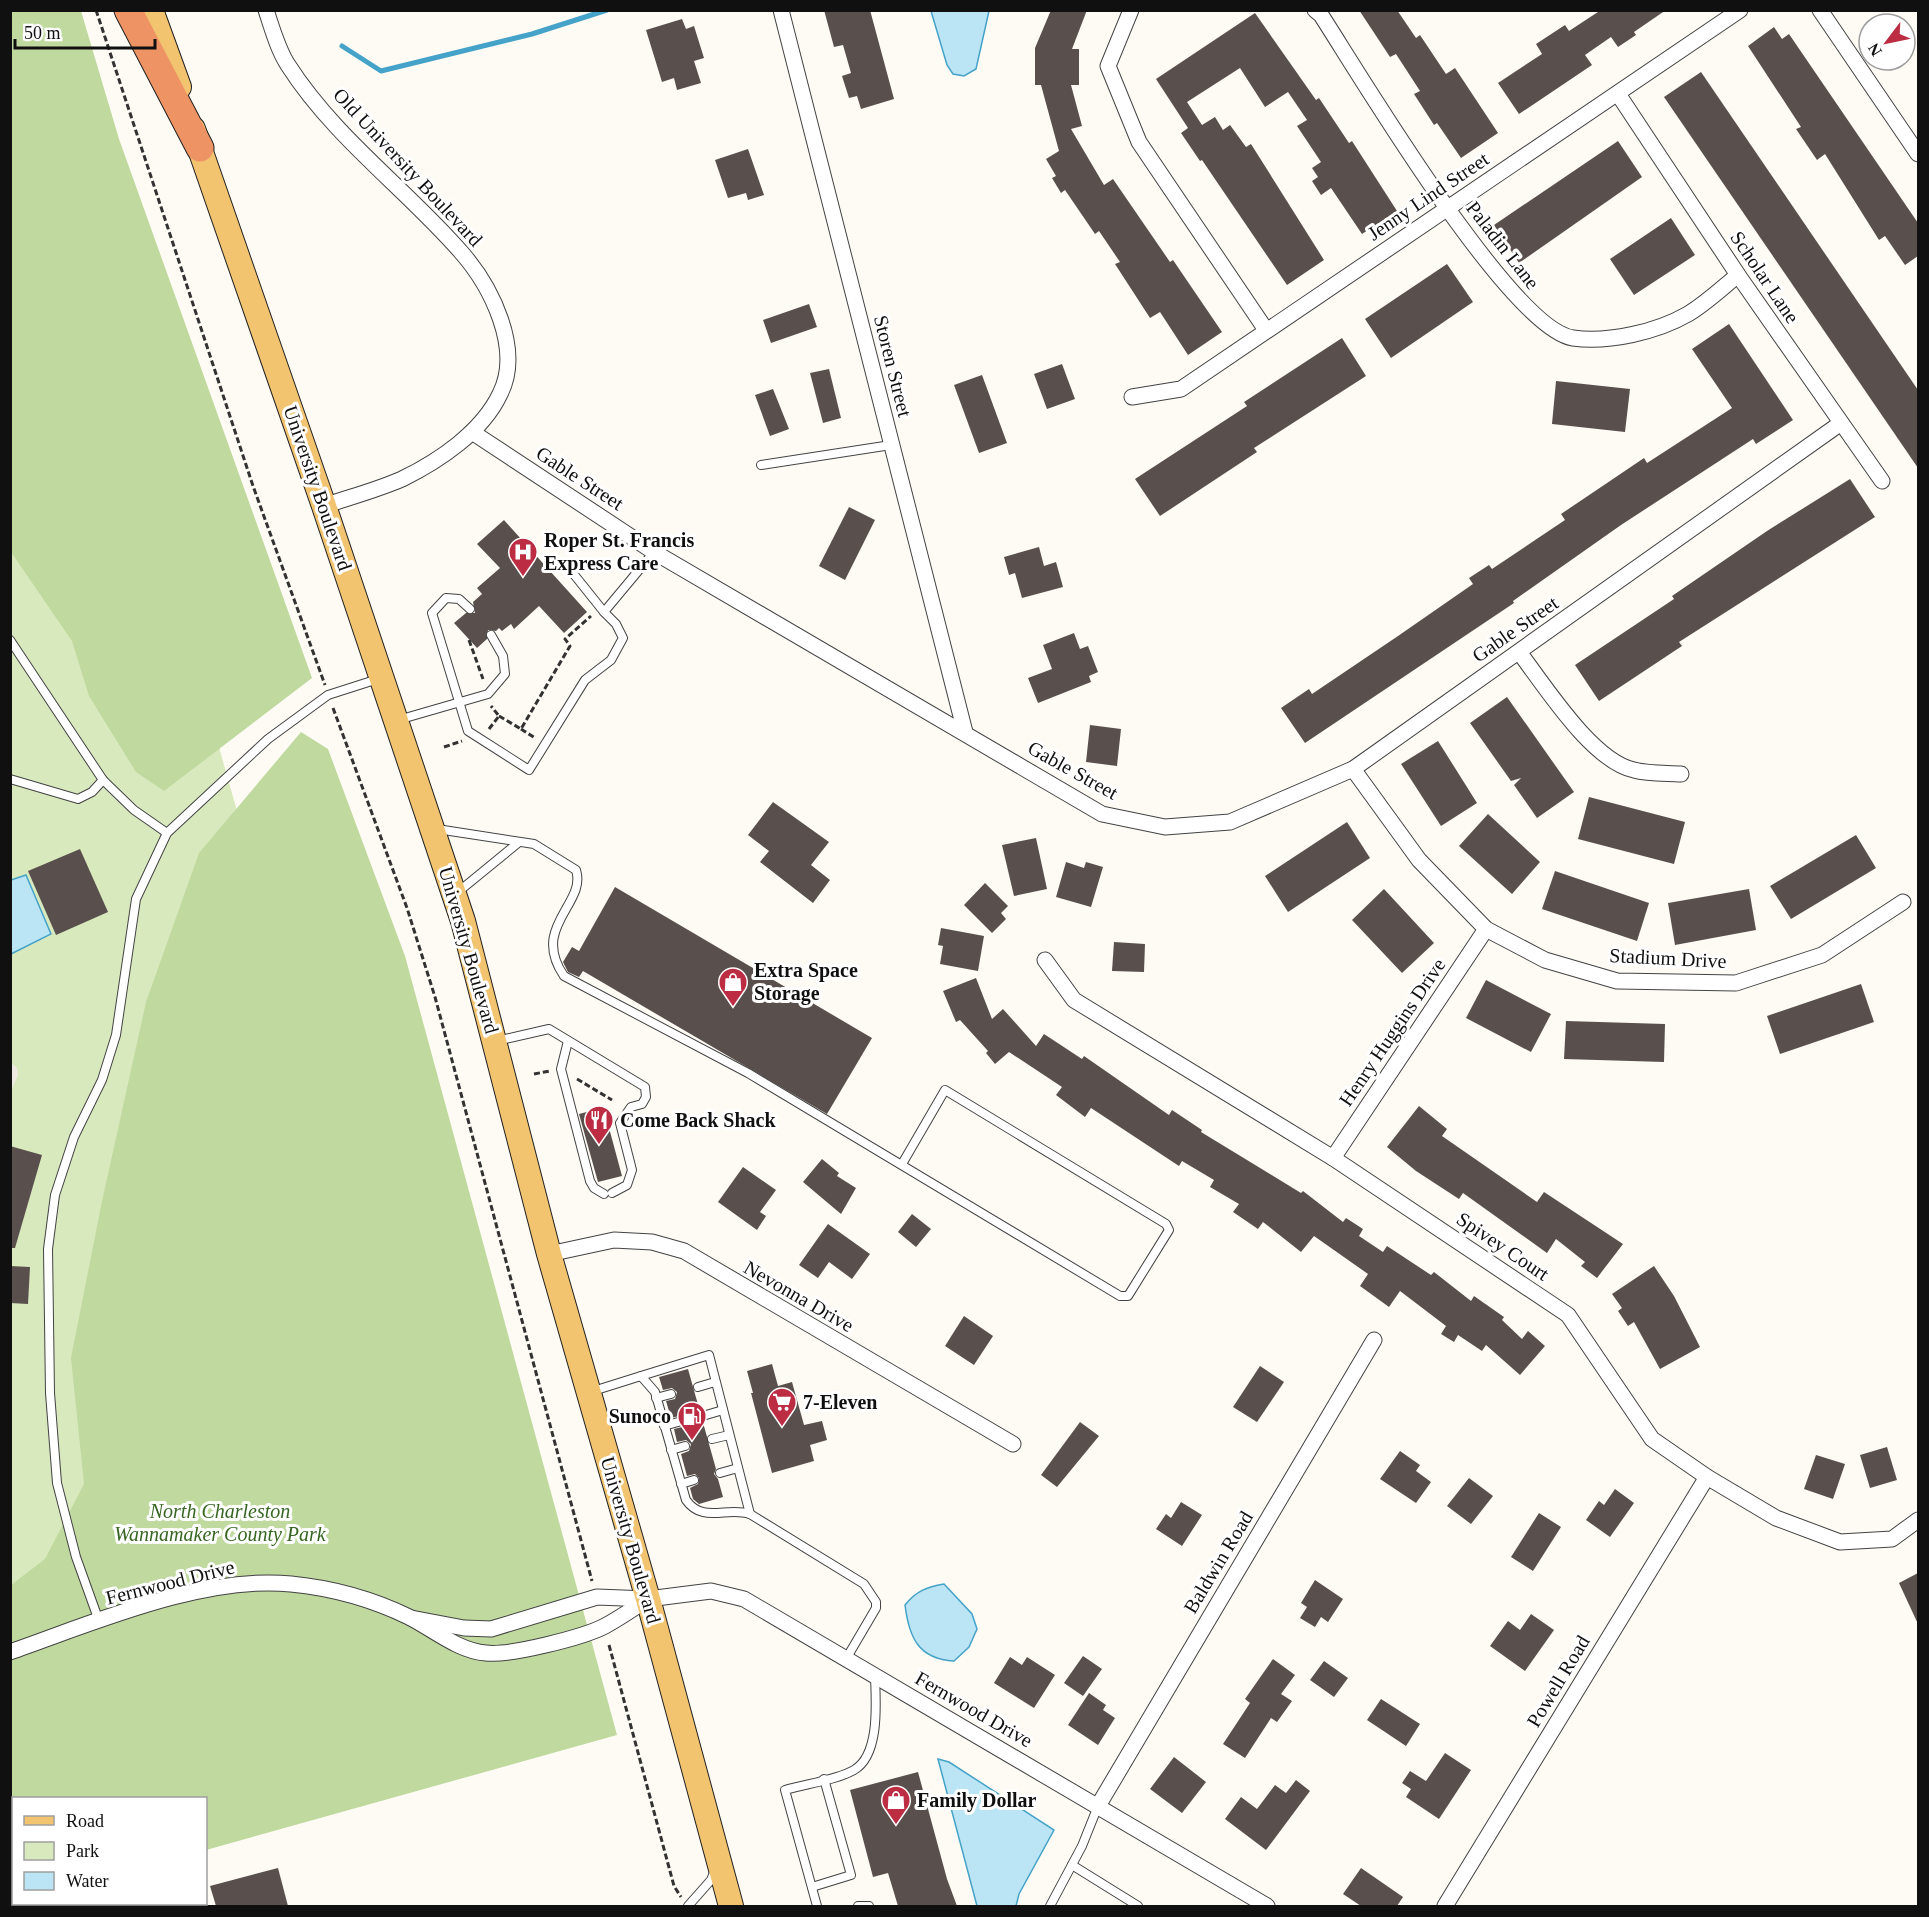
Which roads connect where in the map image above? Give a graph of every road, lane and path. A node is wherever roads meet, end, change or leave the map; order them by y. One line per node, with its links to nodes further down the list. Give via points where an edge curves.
1 (96, 10): 31 (path, via 253,486)
2 (128, 10): 11 (highway)
3 (152, 10): 11 (main road, University Boulevard)
4 (266, 10): 18 (street, Old University Boulevard, via 287,64 332,121 462,253 496,302 508,356 501,393)
5 (781, 10): 19 (street, Storen Street)
6 (1131, 10): 15 (street, via 1108,66 1139,142)
7 (1315, 10): 13 (street, Paladin Lane)
8 (1740, 10): 10 (street, Jenny Lind Street)
9 (1820, 10): 12 (street)
10 (1618, 94): 13 (street, Jenny Lind Street); 14 (street, Scholar Lane)
11 (200, 148): 22 (main road, University Boulevard)
12 (1918, 154)
13 (1447, 209): 14 (street, Paladin Lane, via 1529,312 1572,338 1633,336 1688,314); 15 (street, Jenny Lind Street)
14 (1738, 275): 17 (street, Scholar Lane)
15 (1266, 330): 16 (street, Jenny Lind Street, via 1181,389)
16 (1132, 397)
17 (1840, 423): 21 (street, Scholar Lane); 29 (street, Gable Street)
18 (472, 432): 22 (street, Old University Boulevard, via 444,455 402,479); 23 (street, Gable Street)
19 (891, 444): 20 (lane); 35 (street, Storen Street)
20 (761, 465)
21 (1882, 481)
22 (324, 506): 30 (main road, University Boulevard)
23 (654, 552): 26 (lane); 35 (street, Gable Street)
24 (568, 567): 26 (lane)
25 (470, 609): 32 (lane, via 459,599 446,598 432,613)
26 (602, 610): 32 (lane, via 616,624 622,638 611,660 585,680 529,770 468,731); 33 (path, via 565,639 570,646 521,729)
27 (491, 635): 32 (lane, via 503,656 505,674 488,694)
28 (10, 640): 39 (lane)
29 (1519, 652): 36 (street, Gable Street); 37 (street, via 1600,752 1633,770)
30 (382, 678): 31 (lane); 34 (main road, University Boulevard)
31 (328, 695): 41 (lane, via 268,739); 75 (path, via 407,908 435,997)
32 (459, 702): 34 (lane)
33 (499, 717)
34 (396, 720): 40 (main road, University Boulevard)
35 (965, 732): 36 (street, Gable Street, via 1102,814 1165,827 1230,822)
36 (1353, 769): 45 (street, Stadium Drive, via 1419,860)
37 (1681, 774)
38 (10, 779): 39 (lane, via 78,799)
39 (103, 780): 41 (lane, via 134,810)
40 (433, 828): 42 (lane); 43 (main road, University Boulevard)
41 (167, 833): 78 (lane, via 136,899 116,1035 102,1080 74,1137 55,1196 48,1249 50,1393 57,1483 76,1557)
42 (518, 843): 43 (lane); 50 (lane, via 534,844 576,870 574,889 551,944 554,962 564,976 748,1073)
43 (455, 895): 47 (main road, University Boulevard)
44 (1903, 902): 45 (street, Stadium Drive, via 1822,955 1736,983 1617,981 1545,960)
45 (1486, 929): 49 (street, Henry Huggins Drive)
46 (1045, 960): 49 (street, Spivey Court, via 1074,1000)
47 (495, 1041): 48 (lane, via 549,1029); 51 (main road, University Boulevard)
48 (568, 1041): 48 (lane, via 561,1069 590,1181 594,1188 608,1193 621,1190 633,1170 620,1123 631,1107 642,1104 645,1088)
49 (1333, 1158): 70 (street, Spivey Court, via 1569,1316 1652,1439)
50 (902, 1164): 50 (lane, via 1120,1296 1128,1296 1169,1230 1166,1224 945,1090)
51 (549, 1254): 56 (main road, University Boulevard); 65 (street, Nevonna Drive, via 614,1240 652,1242 684,1251)
52 (1374, 1340): 84 (street, Baldwin Road)
53 (640, 1376): 54 (lane, via 708,1355); 56 (lane); 58 (lane, via 648,1381)
54 (715, 1382): 55 (lane); 59 (lane)
55 (698, 1387)
56 (589, 1392): 76 (main road, University Boulevard)
57 (671, 1394): 58 (lane)
58 (656, 1398): 62 (lane)
59 (723, 1410): 60 (lane); 63 (lane)
60 (706, 1415)
61 (678, 1422): 62 (lane)
62 (664, 1426): 67 (lane)
63 (729, 1435): 64 (lane); 68 (lane)
64 (712, 1439)
65 (1013, 1444)
66 (685, 1446): 67 (lane)
67 (671, 1450): 72 (lane)
68 (738, 1468): 69 (lane); 73 (lane)
69 (720, 1473)
70 (1707, 1477): 74 (street, Spivey Court, via 1776,1518 1840,1542 1892,1539); 96 (street, Powell Road)
71 (694, 1480): 72 (lane)
72 (681, 1484): 73 (lane, via 686,1500 699,1512)
73 (750, 1514): 81 (lane, via 856,1578 872,1594 876,1608)
74 (1918, 1520)
75 (595, 1590)
76 (648, 1599): 77 (street, Fernwood Drive, via 597,1597 491,1629); 77 (street, Fernwood Drive, via 604,1627 523,1651 486,1653 441,1637); 81 (street, Fernwood Drive, via 711,1592 744,1599); 85 (main road, University Boulevard)
77 (411, 1618): 78 (street, Fernwood Drive, via 375,1602 331,1590 253,1583 196,1593)
78 (99, 1621): 80 (street, Fernwood Drive)
79 (609, 1645): 88 (path, via 674,1886)
80 (10, 1652)
81 (846, 1659): 82 (street, Fernwood Drive)
82 (875, 1676): 83 (lane, via 876,1719 868,1754 854,1770); 84 (street, Fernwood Drive)
83 (824, 1779): 87 (lane, via 851,1875); 87 (lane, via 785,1790)
84 (1098, 1806): 86 (lane); 95 (street, Fernwood Drive)
85 (718, 1860): 88 (lane, via 711,1880); 89 (main road, University Boulevard)
86 (1072, 1864): 93 (lane); 94 (lane)
87 (812, 1887): 90 (lane)
88 (686, 1904)
89 (731, 1906)
90 (817, 1906)
91 (858, 1906): 92 (lane)
92 (869, 1906)
93 (1050, 1906)
94 (1138, 1906)
95 (1267, 1906)
96 (1445, 1906)

